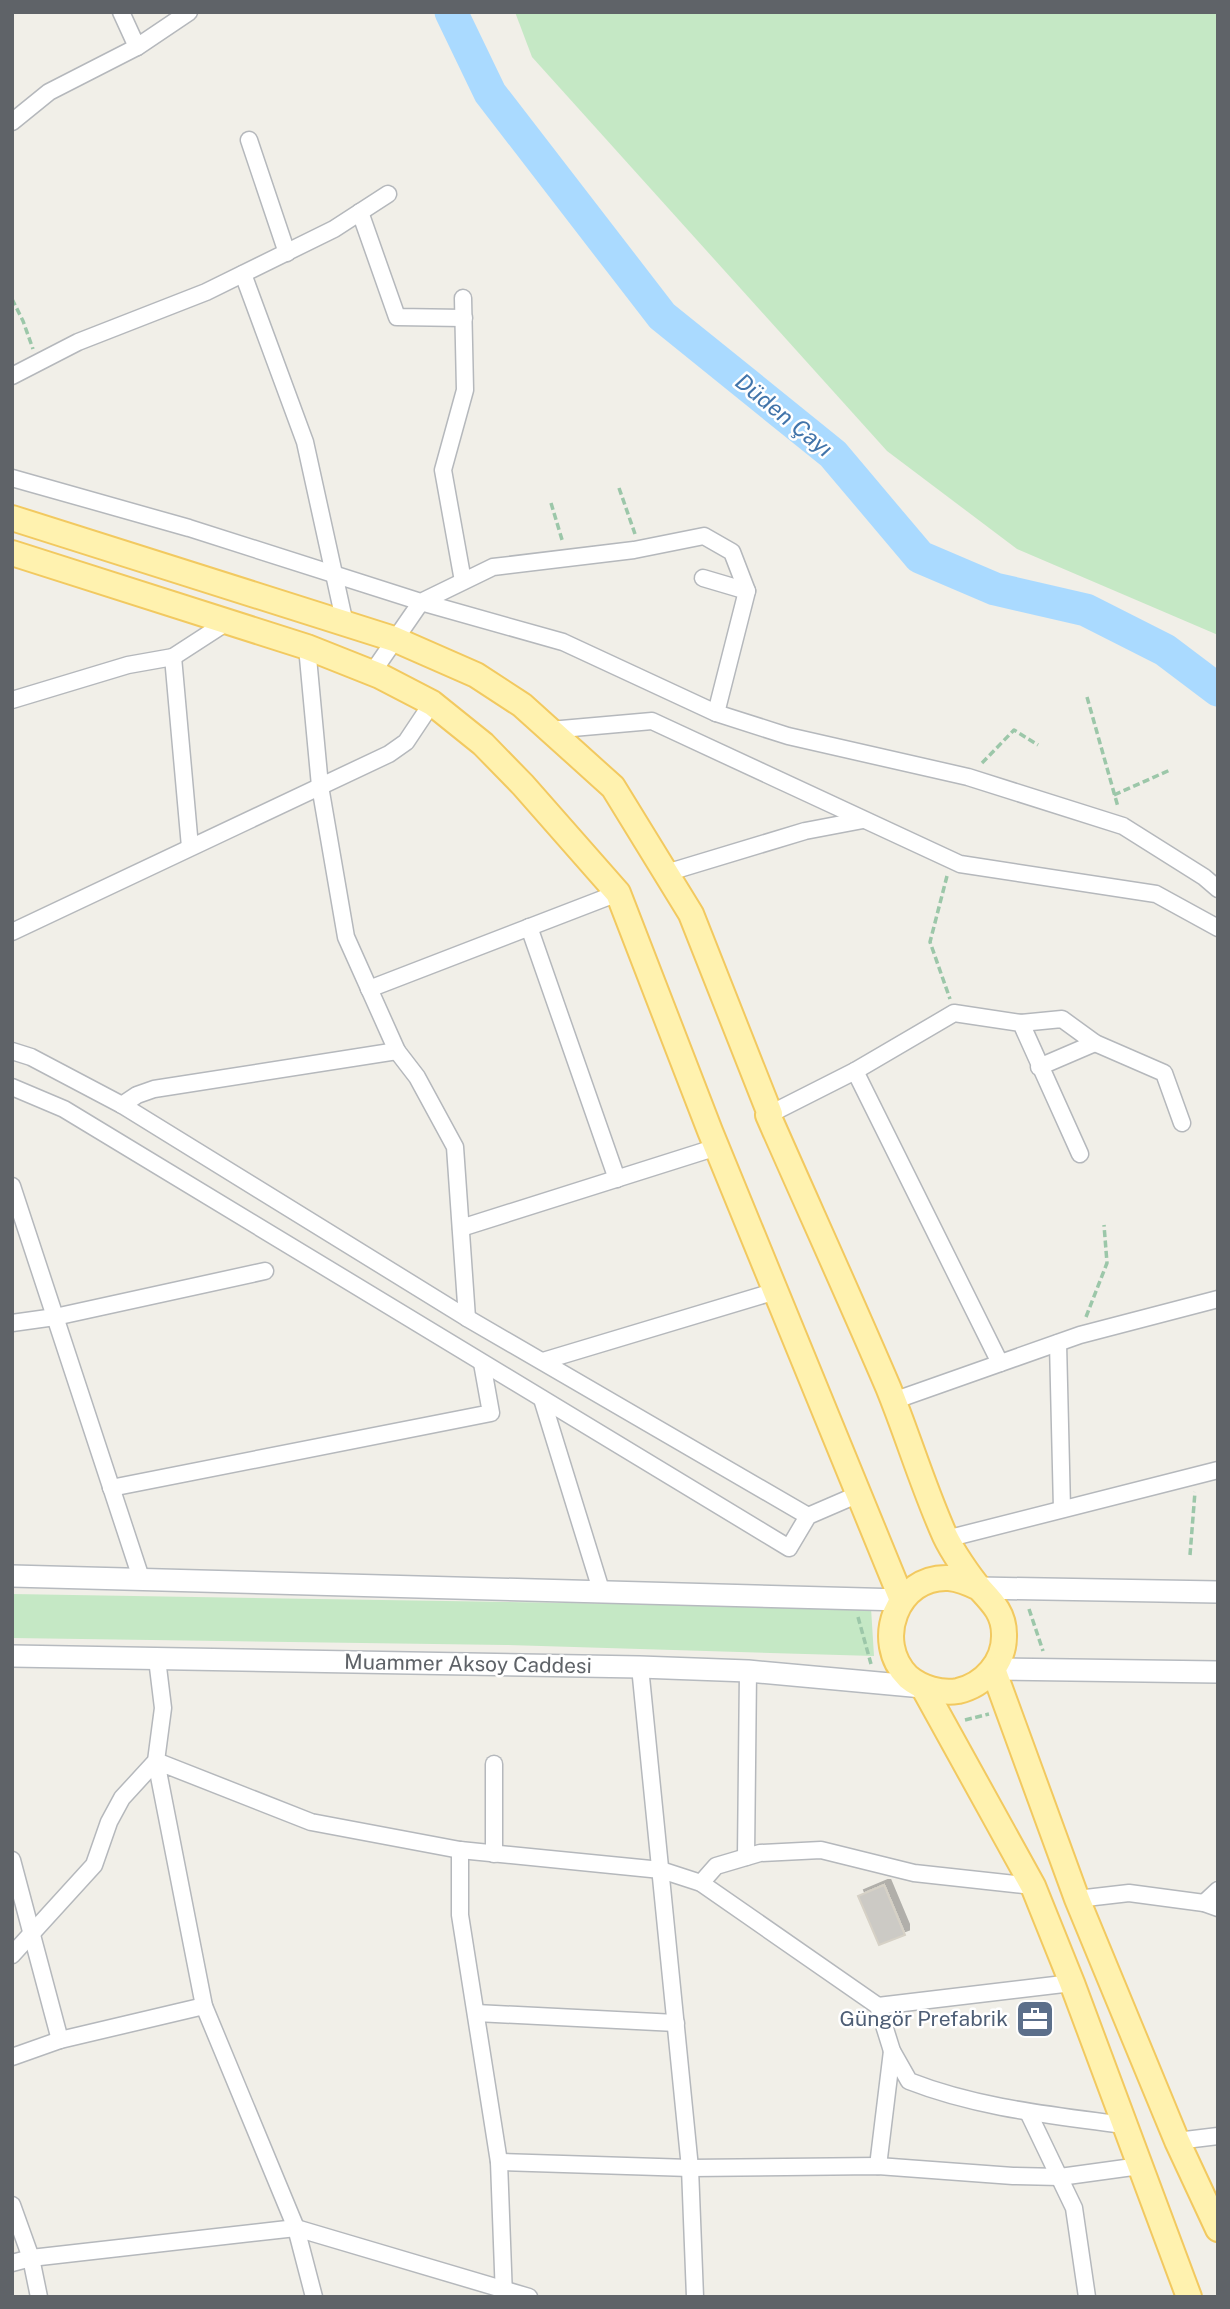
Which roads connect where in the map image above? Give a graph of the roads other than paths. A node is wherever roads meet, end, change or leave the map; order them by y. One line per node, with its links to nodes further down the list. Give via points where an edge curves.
1 (121, 12): 3 (street)
2 (189, 12): 3 (street)
3 (136, 47): 4 (street, via 49,92)
4 (12, 122)
5 (249, 140): 8 (street)
6 (388, 194): 7 (street)
7 (360, 212): 8 (street); 11 (street, via 397,317)
8 (287, 253): 9 (street)
9 (243, 274): 12 (street, via 78,342); 16 (street, via 305,442)
10 (463, 298): 11 (street)
11 (464, 318): 18 (street, via 465,390 443,470)
12 (12, 376)
13 (12, 478): 16 (street)
14 (12, 518): 22 (main road)
15 (12, 553): 21 (main road)
16 (334, 575): 20 (street); 22 (street)
17 (703, 578): 19 (street)
18 (463, 581): 19 (street, via 492,567 640,549 704,536 732,552); 20 (street)
19 (747, 591): 29 (street)
20 (421, 602): 23 (street); 29 (street, via 563,642)
21 (227, 621): 24 (main road); 25 (street)
22 (345, 624): 23 (main road)
23 (394, 639): 26 (street); 30 (main road, via 476,675)
24 (307, 647): 26 (main road); 31 (street)
25 (173, 657): 27 (street); 33 (street)
26 (372, 673): 28 (main road)
27 (12, 700)
28 (432, 703): 31 (street, via 406,742); 36 (main road, via 483,744)
29 (716, 713): 35 (street, via 788,736 968,777 1123,826)
30 (550, 730): 32 (street, via 653,721); 34 (main road, via 613,787)
31 (320, 786): 33 (street); 40 (street, via 346,937)
32 (863, 820): 34 (street, via 805,831); 38 (street, via 960,864 1156,894)
33 (190, 847): 39 (street)
34 (666, 873): 49 (main road, via 691,914)
35 (1218, 889)
36 (618, 893): 37 (street); 51 (main road)
37 (529, 927): 40 (street); 53 (street)
38 (1218, 928)
39 (12, 932)
40 (369, 989): 44 (street)
41 (1021, 1023): 42 (street, via 1062,1018); 45 (street); 46 (street, via 954,1013)
42 (1095, 1043): 45 (street); 50 (street, via 1164,1073)
43 (12, 1051): 48 (street)
44 (397, 1051): 48 (street, via 154,1090); 55 (street, via 417,1077 455,1147)
45 (1039, 1067): 52 (street)
46 (855, 1071): 49 (street); 65 (street)
47 (12, 1087): 64 (street, via 64,1109)
48 (122, 1105): 60 (street)
49 (770, 1114): 67 (main road)
50 (1182, 1124)
51 (717, 1147): 53 (street); 57 (main road)
52 (1080, 1154)
53 (617, 1179): 55 (street)
54 (12, 1186): 59 (street)
55 (461, 1228): 60 (street)
56 (265, 1271): 59 (street)
57 (776, 1291): 63 (street); 70 (main road)
58 (1218, 1299): 62 (street)
59 (55, 1317): 61 (street); 69 (street)
60 (467, 1318): 63 (street)
61 (12, 1322)
62 (1058, 1343): 65 (street); 71 (street)
63 (543, 1361): 72 (street)
64 (482, 1363): 66 (street); 69 (street, via 491,1413)
65 (1000, 1363): 67 (street)
66 (542, 1399): 72 (street, via 789,1548); 77 (street)
67 (893, 1401): 73 (main road)
68 (1218, 1470): 71 (street)
69 (111, 1488): 75 (street)
70 (859, 1494): 72 (street); 79 (main road)
71 (1062, 1509): 73 (street)
72 (808, 1516)
73 (946, 1539): 76 (main road)
74 (12, 1576): 75 (main road)
75 (141, 1578): 77 (main road)
76 (979, 1588): 78 (main road); 79 (main road, via 947,1578 930,1580); 83 (main road, via 1002,1617 1002,1653)
77 (601, 1590): 79 (main road)
78 (1218, 1592)
79 (902, 1600): 86 (main road, via 890,1631 892,1648 898,1664)
80 (12, 1657): 81 (main road, Muammer Aksoy Caddesi)
81 (157, 1659): 82 (main road, Muammer Aksoy Caddesi); 87 (street, via 163,1708)
82 (640, 1667): 84 (main road, Muammer Aksoy Caddesi); 93 (street)
83 (993, 1669): 85 (main road); 86 (main road, via 969,1688 954,1692); 97 (main road)
84 (748, 1671): 86 (main road, Muammer Aksoy Caddesi); 91 (street)
85 (1218, 1672)
86 (923, 1687): 95 (main road)
87 (156, 1761): 89 (street, via 312,1822); 99 (street, via 122,1798 94,1865); 102 (street)
88 (494, 1764): 90 (street)
89 (460, 1850): 90 (street); 104 (street, via 460,1915)
90 (494, 1854): 93 (street)
91 (746, 1857): 94 (street, via 716,1866); 95 (street, via 821,1850 914,1873)
92 (12, 1860): 99 (street)
93 (662, 1870): 94 (street); 105 (street)
94 (701, 1883): 103 (street)
95 (1033, 1886): 101 (main road)
96 (1218, 1890): 98 (street)
97 (1077, 1899): 98 (street, via 1129,1893); 112 (main road)
98 (1211, 1905)
99 (30, 1936): 100 (street); 106 (street)
100 (12, 1955)
101 (1072, 1983): 103 (street); 110 (main road)
102 (204, 2006): 106 (street); 119 (street)
103 (878, 2006): 107 (street)
104 (475, 2013): 105 (street); 113 (street)
105 (676, 2023): 116 (street)
106 (60, 2040): 108 (street)
107 (892, 2051): 109 (street, via 909,2081 947,2096); 114 (street)
108 (12, 2057)
109 (1028, 2112): 110 (street); 117 (street)
110 (1124, 2124): 115 (main road)
111 (1218, 2136): 112 (street)
112 (1177, 2141): 120 (main road)
113 (499, 2162): 116 (street); 123 (street)
114 (878, 2166): 116 (street); 117 (street)
115 (1140, 2166): 117 (street); 129 (main road)
116 (690, 2168): 127 (street)
117 (1060, 2177): 128 (street, via 1074,2208)
118 (12, 2205): 121 (street)
119 (296, 2228): 121 (street); 123 (street); 125 (street)
120 (1218, 2229)
121 (31, 2258): 122 (street); 124 (street)
122 (12, 2263)
123 (505, 2293): 126 (street)
124 (39, 2297)
125 (314, 2297)
126 (529, 2297)
127 (695, 2297)
128 (1087, 2297)
129 (1189, 2297)

